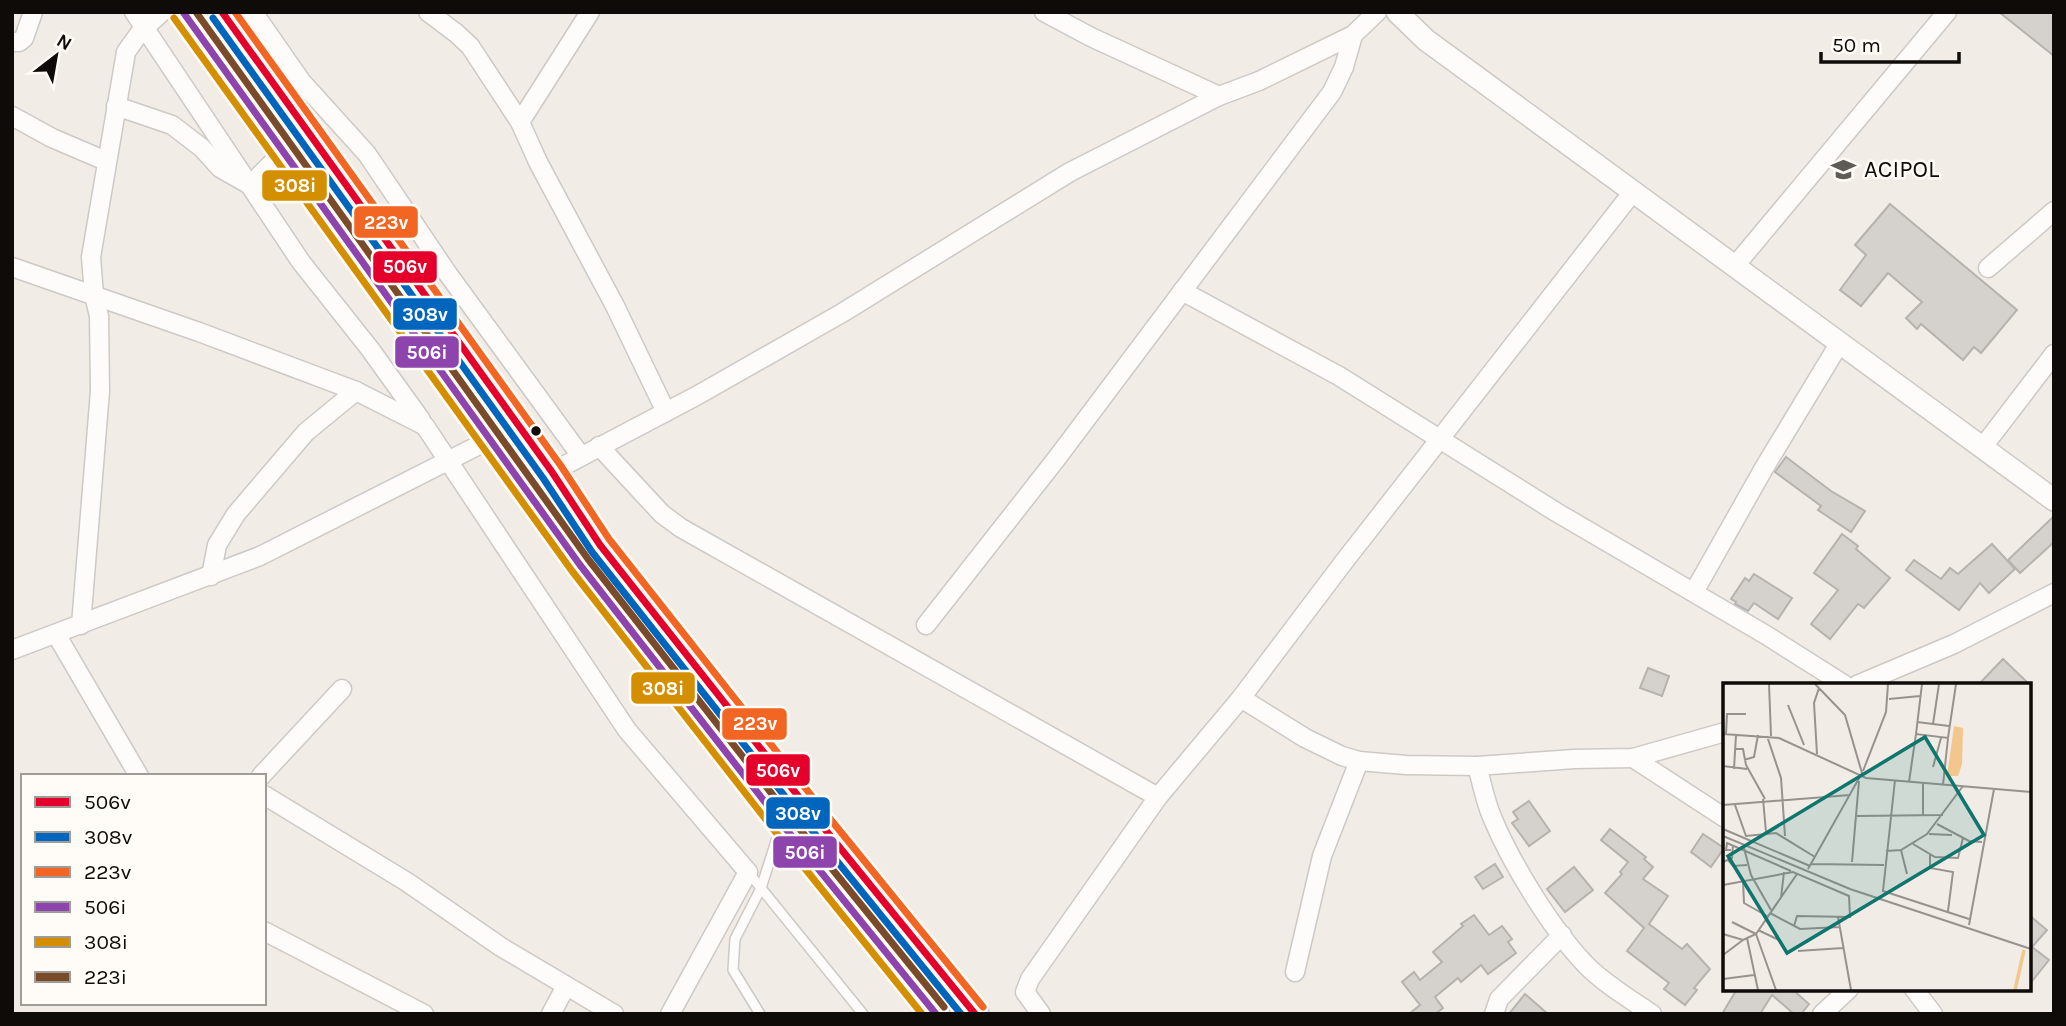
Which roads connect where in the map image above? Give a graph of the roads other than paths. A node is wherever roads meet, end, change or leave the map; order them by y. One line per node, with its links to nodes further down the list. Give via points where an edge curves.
1 (33, 12): 15 (street, via 24,38)
2 (134, 12): 13 (street)
3 (162, 12): 13 (street)
4 (183, 12): 20 (main road)
5 (222, 12): 26 (main road)
6 (253, 12): 25 (street, via 301,81 367,154)
7 (428, 12): 19 (street, via 470,46)
8 (590, 12): 19 (street)
9 (1044, 12): 16 (street)
10 (1377, 12): 14 (street)
11 (1397, 12): 23 (street, via 1426,40)
12 (1947, 12): 28 (street)
13 (146, 27): 17 (street, via 127,52); 22 (street)
14 (1353, 35): 16 (street); 30 (street, via 1332,92)
15 (12, 42)
16 (1219, 96): 35 (street, via 1070,172 842,313)
17 (116, 106): 21 (street); 22 (street, via 172,125 220,167)
18 (12, 116): 21 (street)
19 (520, 122): 35 (street)
20 (283, 152): 22 (street); 37 (main road)
21 (106, 161): 31 (street, via 91,257)
22 (250, 185): 36 (street, via 301,262)
23 (1632, 193): 28 (street); 38 (street)
24 (2054, 211): 29 (street)
25 (428, 244): 26 (street); 41 (street)
26 (404, 266): 43 (main road)
27 (12, 267): 31 (street)
28 (1734, 267): 32 (street)
29 (1988, 268)
30 (1182, 292): 38 (street, via 1339,376); 49 (street)
31 (94, 295): 34 (street); 48 (street, via 99,316 100,391)
32 (1839, 344): 40 (street); 46 (street)
33 (2054, 354): 40 (street)
34 (356, 391): 36 (street); 45 (street, via 306,432 236,514 217,545)
35 (666, 412): 39 (street)
36 (425, 426): 42 (street)
37 (491, 439): 42 (street); 65 (main road, via 580,565)
38 (1440, 439): 46 (street); 55 (street)
39 (599, 446): 41 (street); 63 (street, via 662,514 681,528)
40 (1982, 448): 44 (street)
41 (581, 456): 43 (street)
42 (447, 460): 45 (street, via 260,556); 66 (street, via 627,730)
43 (552, 472): 81 (main road, via 600,545)
44 (2054, 500)
45 (211, 576): 48 (street)
46 (1694, 592): 52 (street)
47 (2054, 593): 53 (street, via 1954,644)
48 (80, 625): 50 (street)
49 (926, 625)
50 (56, 634): 51 (street); 60 (street)
51 (13, 646)
52 (1842, 683)
53 (1862, 683)
54 (342, 689): 61 (street)
55 (1241, 698): 58 (street, via 1305,738); 63 (street)
56 (1723, 733): 57 (street)
57 (1633, 758): 59 (street); 64 (street)
58 (1359, 761): 59 (street); 70 (street, via 1322,856)
59 (1477, 766): 69 (street, via 1491,816 1516,866)
60 (138, 774)
61 (263, 774)
62 (266, 796): 71 (street, via 407,881)
63 (1158, 797): 82 (street, via 1030,979 1026,992)
64 (1723, 817)
65 (782, 824): 67 (lane); 80 (main road)
66 (748, 872): 67 (lane); 77 (street)
67 (761, 888): 78 (lane, via 735,939 733,970); 79 (lane)
68 (266, 932): 74 (street)
69 (1562, 935): 83 (street, via 1499,999); 84 (street, via 1587,966)
70 (1295, 972)
71 (566, 986): 75 (street); 76 (street)
72 (1847, 991): 85 (street)
73 (1916, 991): 86 (street)
74 (424, 1014)
75 (551, 1014)
76 (614, 1014)
77 (670, 1014)
78 (760, 1014)
79 (863, 1014)
80 (936, 1014)
81 (975, 1014)
82 (1041, 1014)
83 (1494, 1014)
84 (1652, 1014)
85 (1822, 1014)
86 (1933, 1014)

